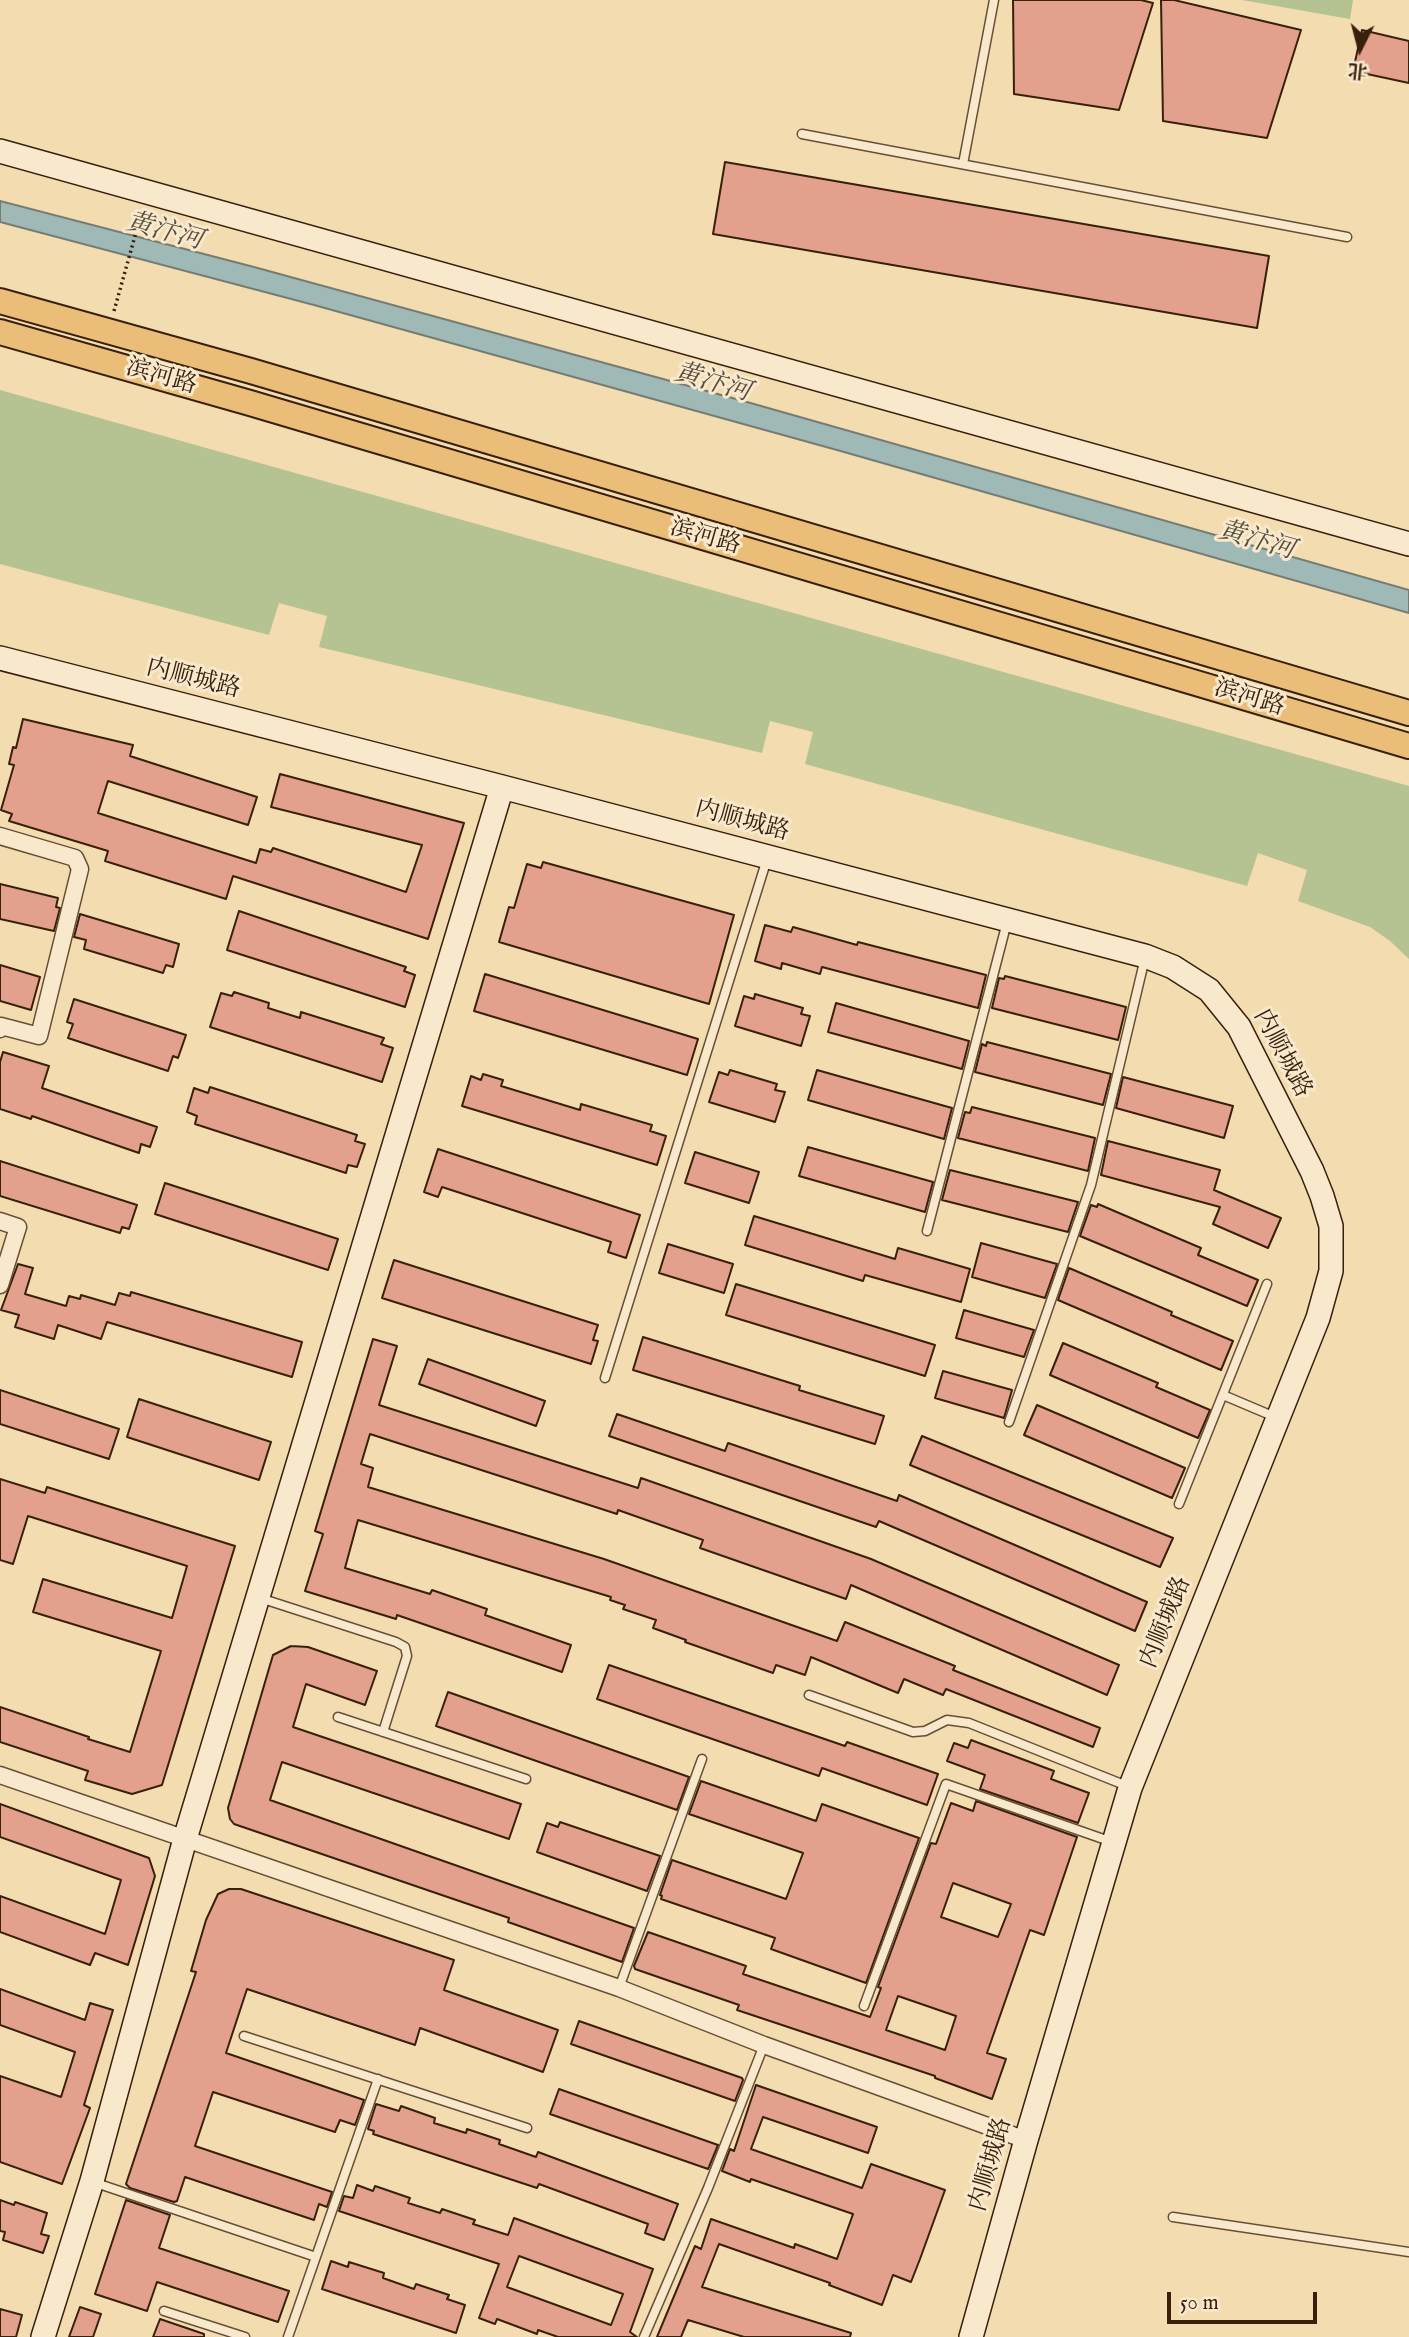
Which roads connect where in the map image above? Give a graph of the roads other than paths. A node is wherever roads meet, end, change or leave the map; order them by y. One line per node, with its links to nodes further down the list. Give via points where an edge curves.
1 (994, 0): 4 (lane)
2 (802, 134): 4 (lane)
3 (0, 151): 8 (street)
4 (963, 164): 5 (lane)
5 (1347, 237)
6 (0, 301): 10 (main road, 滨河路)
7 (0, 332): 11 (main road, 滨河路)
8 (1409, 544)
9 (0, 657): 12 (street, 内顺城路)
10 (1409, 713)
11 (1409, 746)
12 (502, 787): 14 (street, 内顺城路); 27 (street)
13 (0, 836): 17 (street, via 75,858 80,869 39,1036)
14 (768, 856): 15 (street, 内顺城路); 22 (lane)
15 (1008, 921): 16 (street, 内顺城路); 19 (lane)
16 (1145, 956): 24 (street, 内顺城路, via 1209,990 1230,1015 1312,1171 1331,1226 1326,1292); 25 (lane, via 1091,1185)
17 (0, 1029)
18 (0, 1221): 21 (street, via 18,1227)
19 (928, 1231)
20 (1268, 1284): 23 (lane)
21 (0, 1285)
22 (605, 1378)
23 (1223, 1395): 24 (lane); 26 (lane)
24 (1278, 1418): 34 (street, 内顺城路)
25 (1009, 1422)
26 (1179, 1504)
27 (258, 1597): 30 (lane, via 405,1647 407,1656); 35 (street)
28 (809, 1695): 34 (lane, via 913,1732 947,1720 969,1723)
29 (338, 1717): 30 (lane)
30 (383, 1732): 33 (lane)
31 (702, 1759): 37 (lane)
32 (0, 1775): 35 (street)
33 (526, 1779)
34 (1130, 1787): 36 (street, 内顺城路)
35 (185, 1839): 37 (street); 44 (street)
36 (1112, 1842): 38 (lane, via 946,1784); 43 (street, 内顺城路)
37 (619, 1988): 40 (street)
38 (864, 2006)
39 (244, 2036): 41 (lane)
40 (764, 2045): 43 (street); 52 (lane)
41 (378, 2079): 42 (lane); 47 (lane)
42 (527, 2128)
43 (1026, 2140): 53 (street, 内顺城路)
44 (92, 2181): 47 (lane); 49 (street)
45 (1173, 2217): 46 (lane)
46 (1409, 2252)
47 (316, 2257): 51 (lane)
48 (164, 2311): 50 (lane)
49 (43, 2337)
50 (245, 2337)
51 (288, 2337)
52 (645, 2337)
53 (971, 2337)

